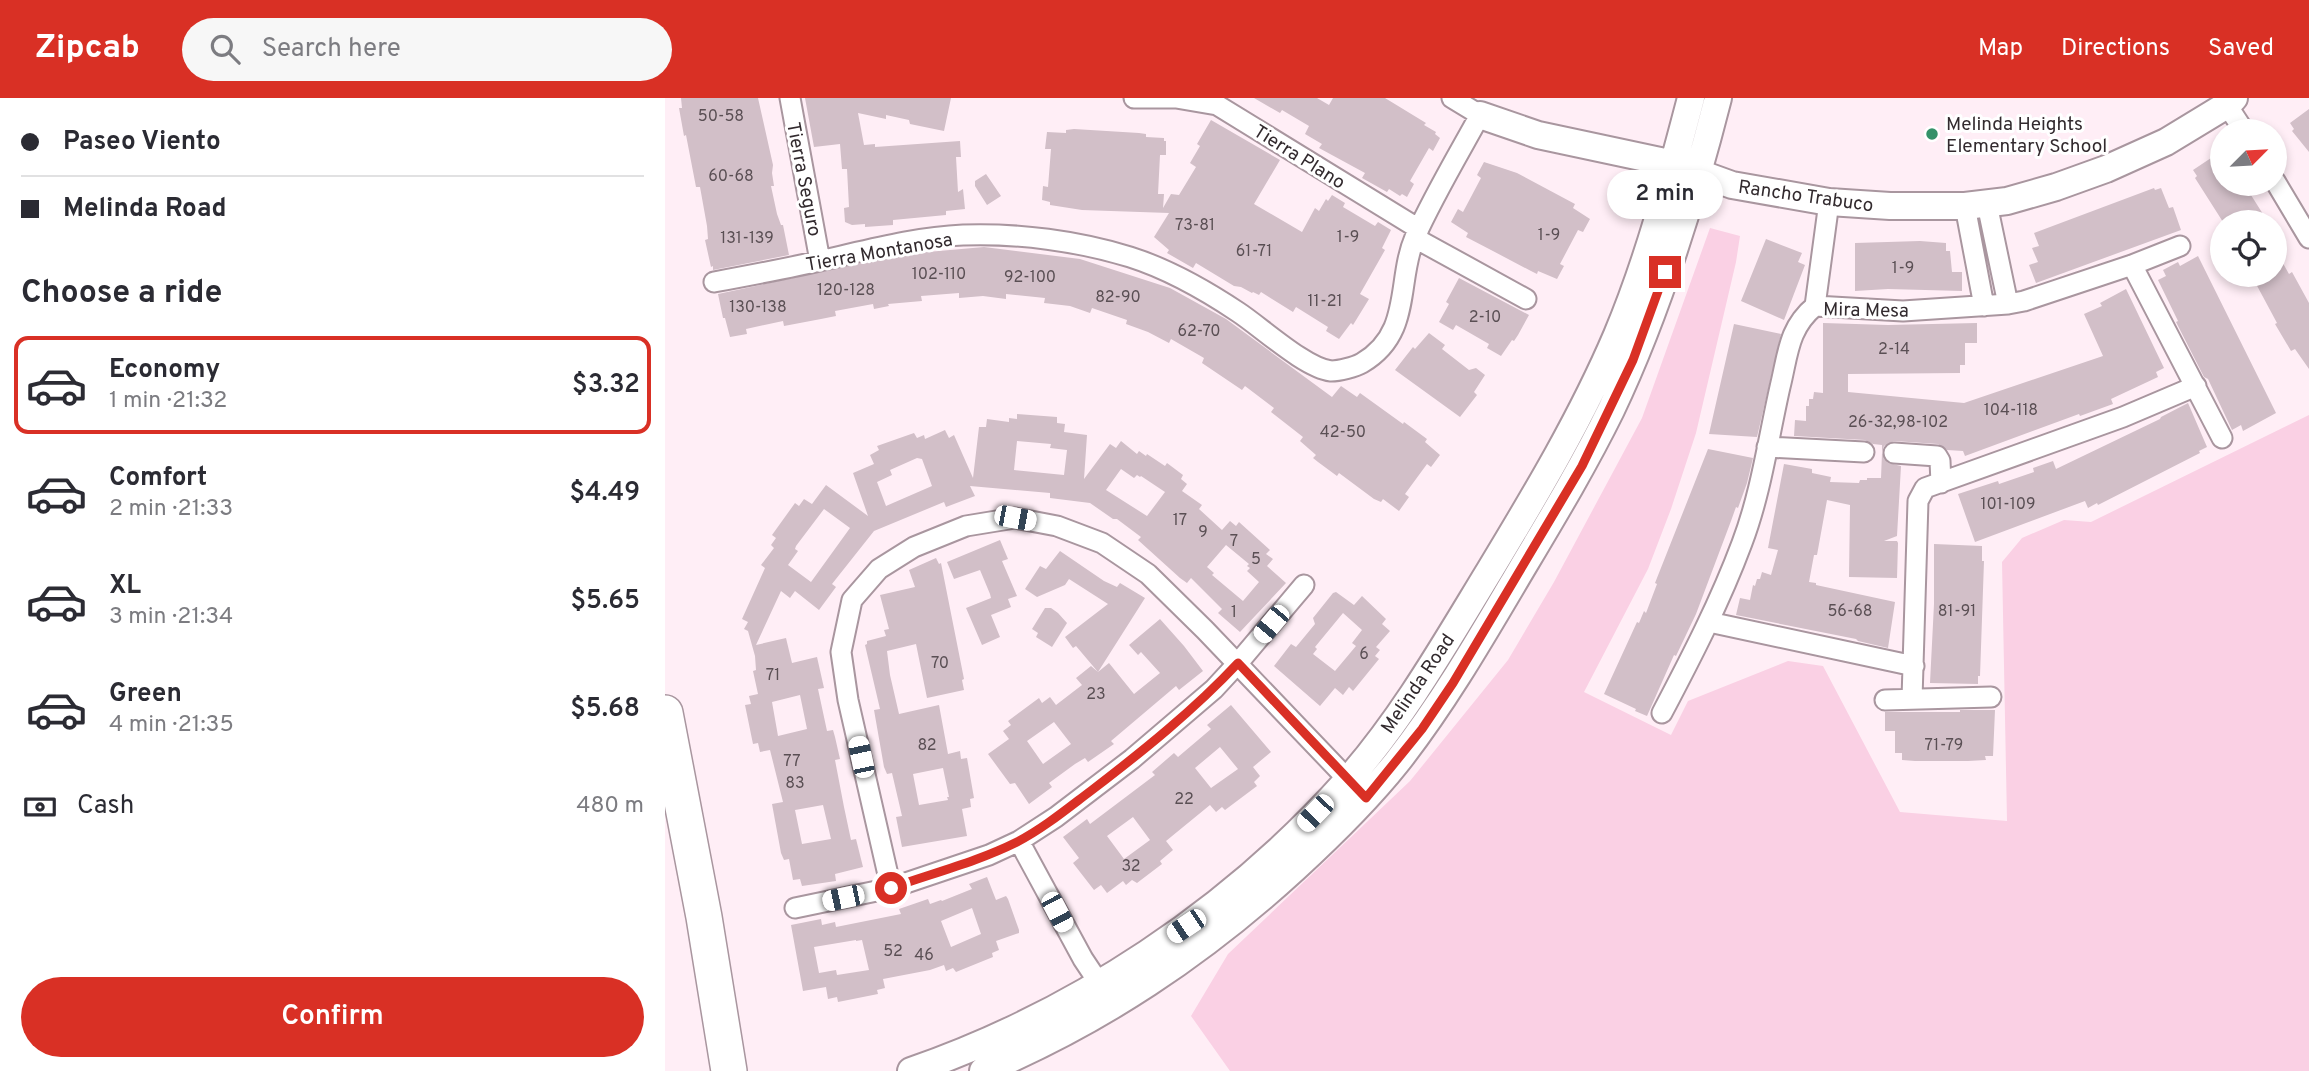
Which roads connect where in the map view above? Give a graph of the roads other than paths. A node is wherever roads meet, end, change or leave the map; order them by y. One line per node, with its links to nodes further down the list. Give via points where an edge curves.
1 (790, 98): 19 (street, Tierra Seguro)
2 (1134, 98): 16 (street, Tierra Plano, via 1176,98 1217,105)
3 (1452, 98): 7 (street, Rancho Trabuco)
4 (1691, 98): 9 (main road, Melinda Road)
5 (1718, 98): 10 (main road, Melinda Road)
6 (2230, 101): 8 (street); 14 (main road, Rancho Trabuco, via 2166,142 2106,169 2007,201)
7 (1479, 115): 9 (main road, Rancho Trabuco, via 1538,135); 16 (street, Tierra Montanosa)
8 (2238, 119)
9 (1674, 164): 10 (main road, Rancho Trabuco); 41 (main road, Melinda Road, via 1630,299 1574,424)
10 (1699, 174): 13 (main road, Rancho Trabuco, via 1732,185); 41 (main road, Melinda Road, via 1649,321 1582,466 1422,729)
11 (2284, 196): 15 (street)
12 (2309, 197): 15 (street)
13 (1829, 202): 14 (main road, Rancho Trabuco); 24 (street)
14 (1976, 205): 23 (street); 25 (street)
15 (2292, 208): 17 (street)
16 (1417, 234): 19 (street, Tierra Montanosa, via 1393,330 1374,355 1358,365 1332,371 1309,363 1186,280 1130,257 1080,246 1028,237 963,236 905,242); 22 (street, Tierra Plano)
17 (2309, 238)
18 (2180, 246): 20 (street, Mira Mesa)
19 (820, 261): 21 (street, Tierra Montanosa)
20 (2132, 265): 23 (street, Mira Mesa); 26 (street)
21 (714, 282)
22 (1526, 299)
23 (2008, 304): 25 (street, Mira Mesa)
24 (1815, 306): 25 (street, Mira Mesa, via 1903,311); 28 (street, Mira Mesa, via 1792,336)
25 (1984, 306)
26 (2196, 386): 27 (street); 31 (street)
27 (2222, 438)
28 (1766, 447): 29 (street); 33 (street, Mira Mesa, via 1742,543)
29 (1864, 452)
30 (1894, 453): 31 (street, via 1937,456)
31 (1941, 483): 35 (street, via 1925,488 1918,501)
32 (1304, 585): 34 (street)
33 (1709, 622): 35 (street); 40 (street, Mira Mesa)
34 (1238, 663): 41 (street); 42 (street, via 1132,759); 43 (street, via 1148,574 1102,543 1056,526 1015,518 966,526 914,547 879,569 852,600 841,652)
35 (1914, 666): 37 (street)
36 (1991, 697): 37 (street)
37 (1912, 699): 38 (street)
38 (1885, 700)
39 (665, 713): 46 (highway)
40 (1662, 713)
41 (1357, 789): 45 (main road, Melinda Road, via 1324,841 1229,926)
42 (1019, 841): 43 (street); 45 (street)
43 (891, 888): 44 (street)
44 (795, 908)
45 (1107, 995): 47 (main road, Melinda Road); 48 (main road, Melinda Road)
46 (728, 1066)
47 (911, 1071)
48 (983, 1071)

